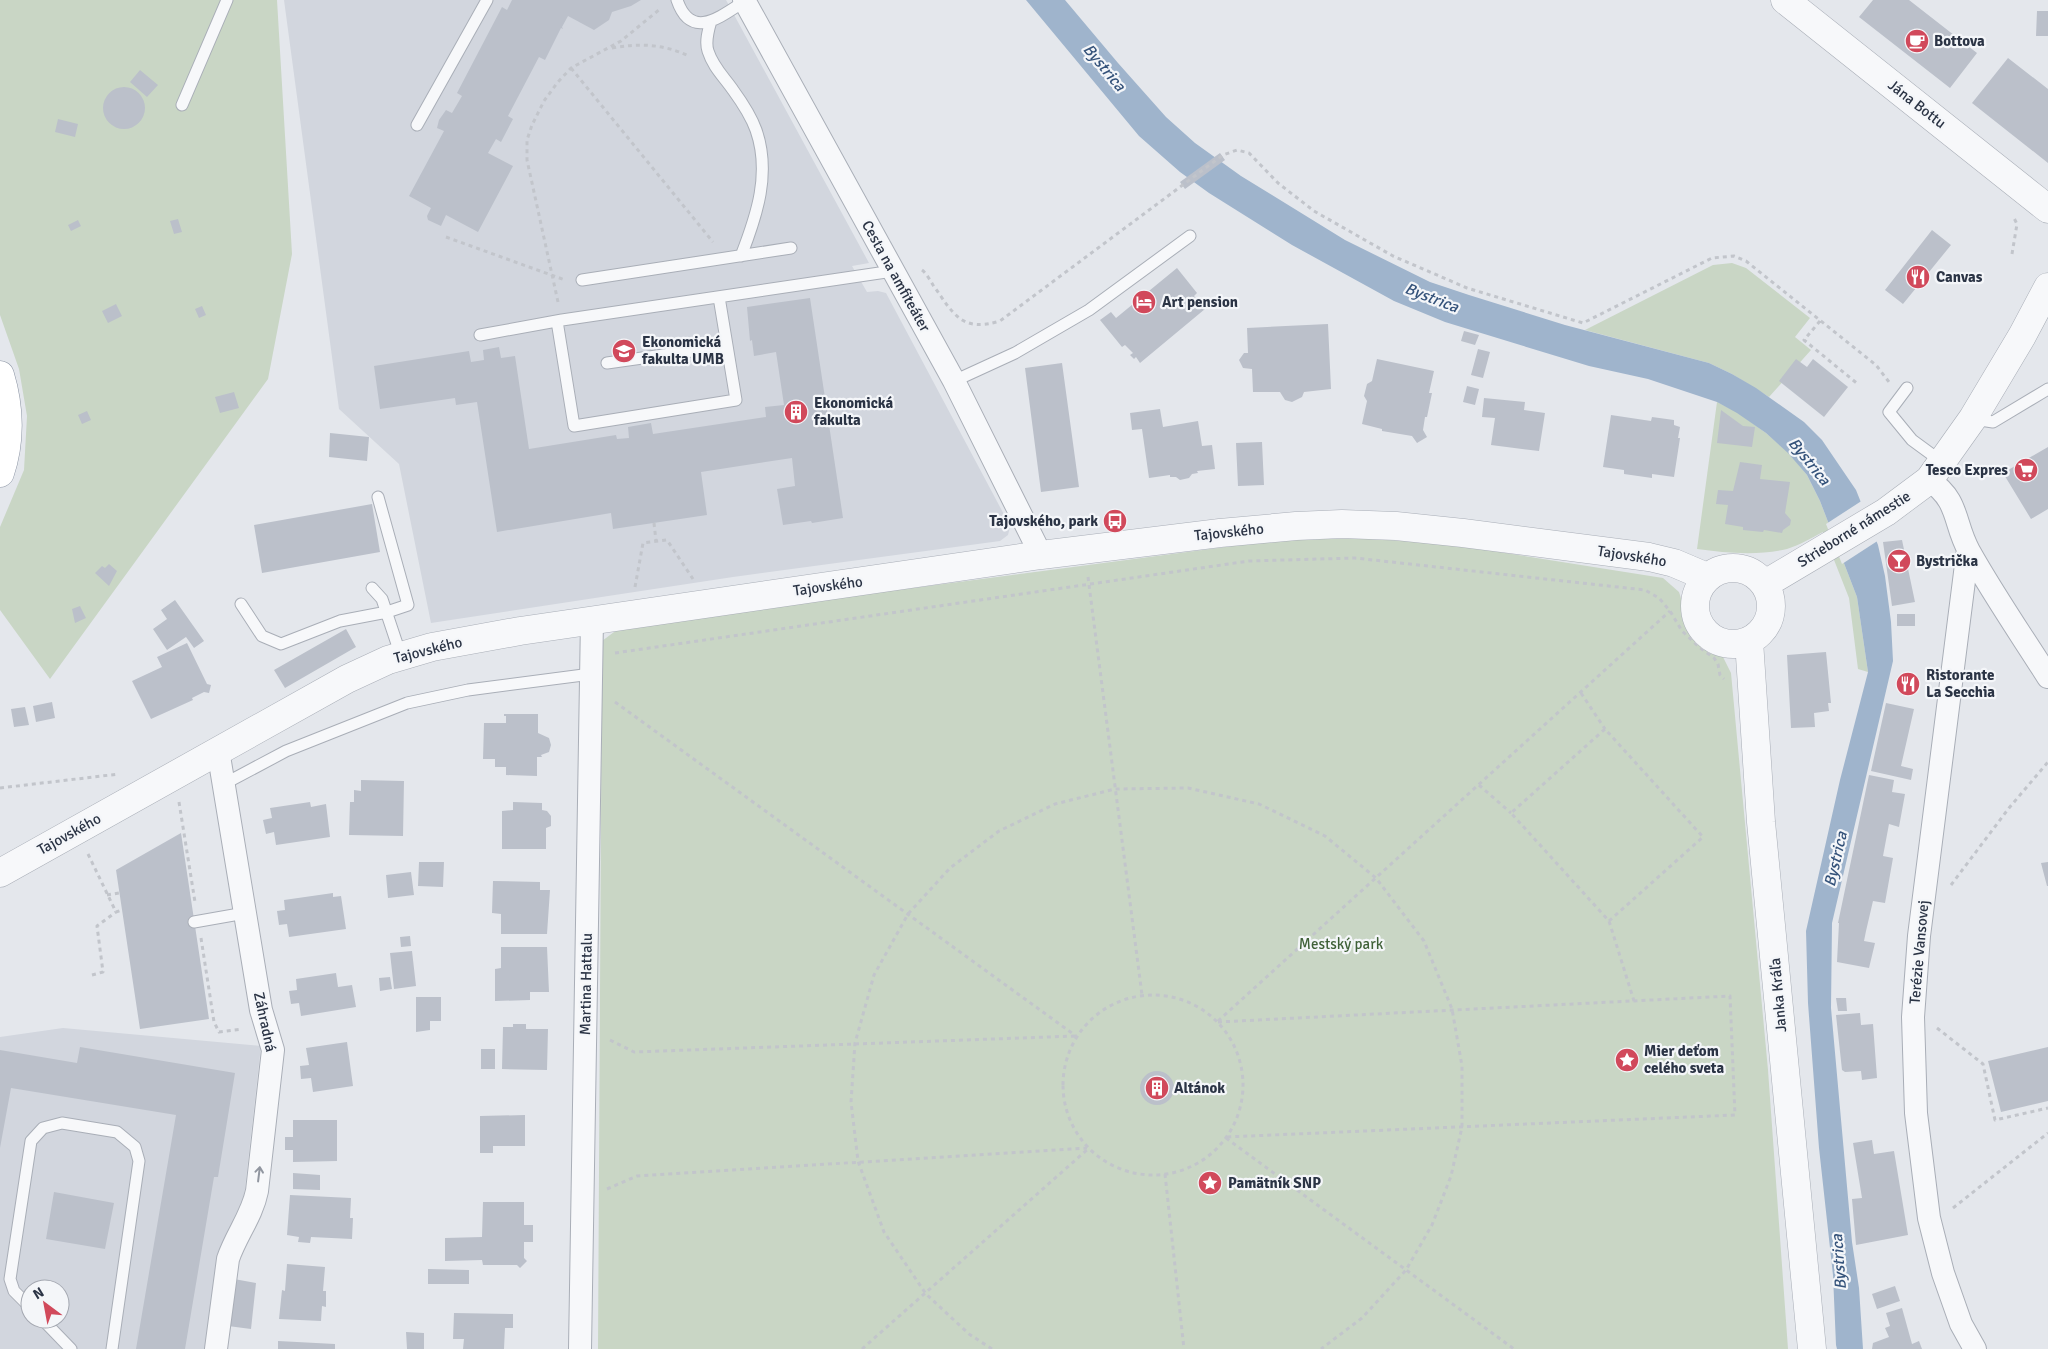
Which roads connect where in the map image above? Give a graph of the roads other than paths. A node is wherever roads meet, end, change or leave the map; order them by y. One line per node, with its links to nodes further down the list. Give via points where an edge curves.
1 (227, 0): 7 (lane)
2 (487, 0): 8 (lane)
3 (677, 0): 6 (lane, via 689,20)
4 (1785, 0): 9 (street, Jána Bottu)
5 (744, 1): 6 (lane); 13 (street, Cesta na amfiteáter)
6 (711, 22): 12 (lane, via 707,50 719,74 732,88 752,122 761,154 763,178 760,200)
7 (182, 105)
8 (417, 125)
9 (2048, 209)
10 (1190, 236): 22 (lane, via 1089,310 1015,352)
11 (791, 248): 12 (lane)
12 (741, 256): 14 (lane)
13 (896, 277): 16 (lane); 22 (street, Cesta na amfiteáter)
14 (582, 280)
15 (2048, 287): 25 (street, Strieborné námestie)
16 (719, 296): 17 (lane); 19 (lane)
17 (560, 320): 18 (lane); 19 (lane, via 574,426 736,400)
18 (480, 335)
19 (727, 346): 20 (lane)
20 (607, 364)
21 (0, 375): 27 (highway, via 9,419 8,441)
22 (954, 381): 30 (street, Cesta na amfiteáter)
23 (2048, 389): 25 (lane, via 1993,422)
24 (1904, 392): 26 (lane, via 1889,412)
25 (1973, 418): 26 (street, Strieborné námestie)
26 (1935, 471): 29 (street, Terézie Vansovej, via 1950,500); 32 (street, Strieborné námestie, via 1878,517)
27 (0, 472)
28 (378, 497): 35 (lane, via 408,605)
29 (1968, 549): 39 (street, Terézie Vansovej); 53 (street, Terézie Vansovej, via 1919,936 1913,1017 1916,1113 1929,1218 1943,1273 1961,1324)
30 (1041, 555): 31 (street, Tajovského, via 1220,533 1342,524 1463,532 1649,556); 36 (street, Tajovského)
31 (1707, 577): 32 (street, via 1721,570 1738,568 1748,570); 37 (street, via 1695,598 1698,622 1704,631 1719,641 1737,644)
32 (1764, 584): 37 (street, via 1769,594 1770,616 1765,626)
33 (372, 588): 35 (lane, via 382,599)
34 (241, 604): 35 (lane, via 262,636 281,644 340,621)
35 (386, 612): 38 (lane)
36 (592, 619): 38 (street, Tajovského, via 432,647); 40 (street, Martina Hattalu)
37 (1749, 641): 52 (street, Janka Kráľa, via 1761,822)
38 (401, 656): 41 (street, Tajovského, via 347,679)
39 (2048, 677)
40 (591, 679): 42 (lane, via 468,690 407,703 286,751); 51 (street, Martina Hattalu)
41 (218, 750): 42 (street, Záhradná); 43 (street, Tajovského)
42 (224, 784): 44 (street, Záhradná)
43 (0, 873)
44 (245, 913): 45 (lane); 50 (street, Záhradná, one-way to 44, via 228,1259 254,1207 273,1050 261,1010)
45 (194, 922)
46 (20, 1297): 49 (lane, via 10,1279 31,1141 43,1128 62,1123 117,1132 135,1147 139,1161)
47 (52, 1329): 48 (lane)
48 (71, 1349)
49 (112, 1349)
50 (216, 1349)
51 (580, 1349)
52 (1812, 1349)
53 (1975, 1349)

